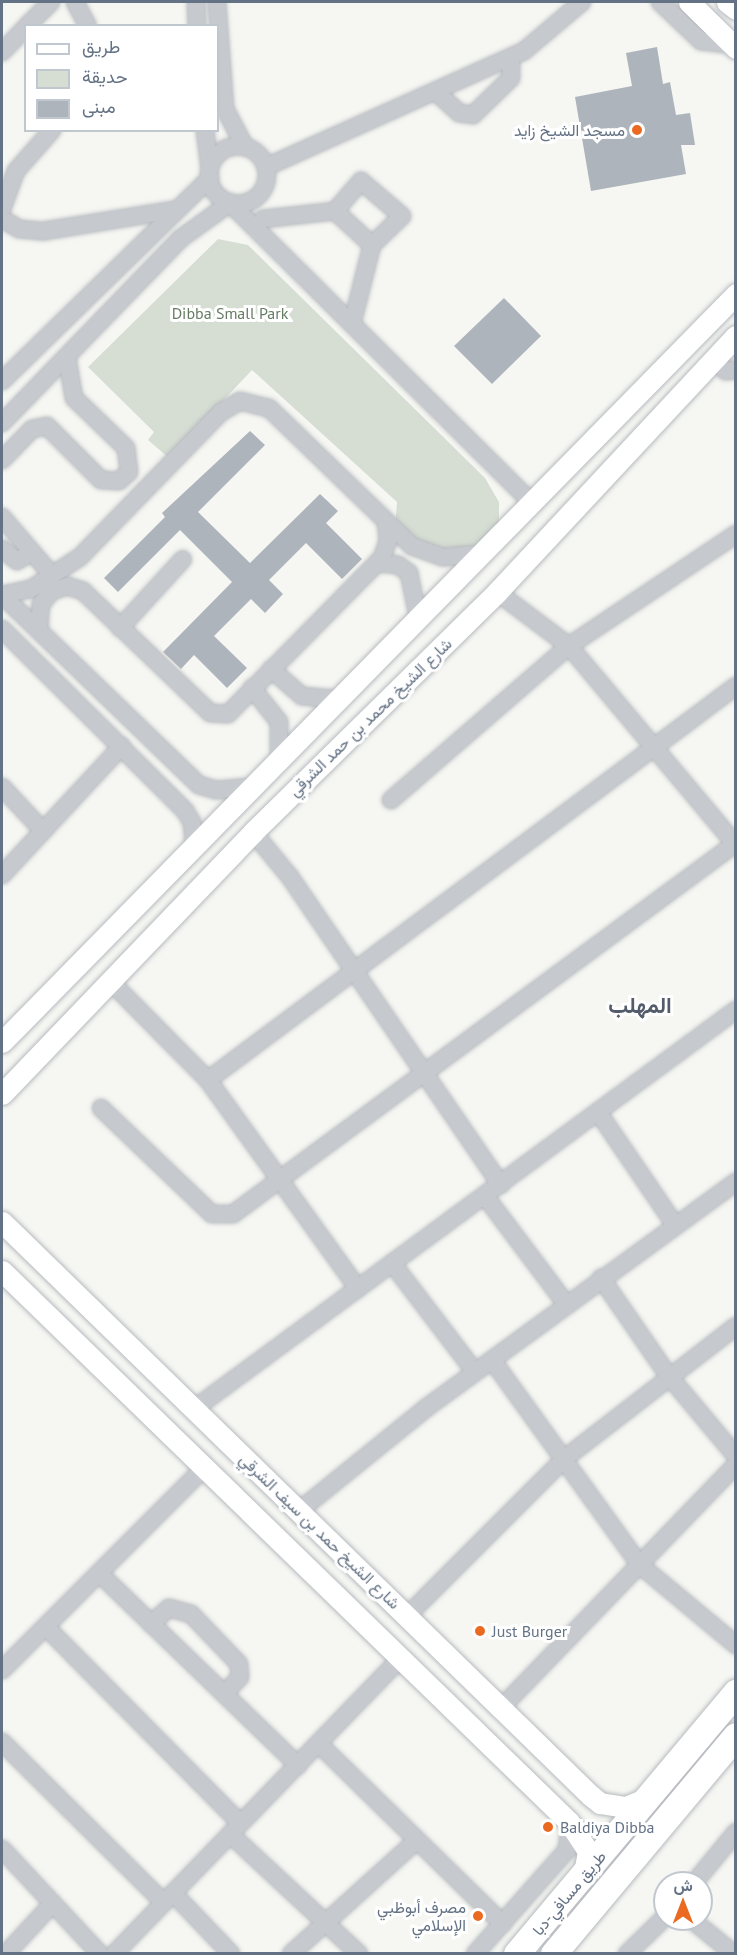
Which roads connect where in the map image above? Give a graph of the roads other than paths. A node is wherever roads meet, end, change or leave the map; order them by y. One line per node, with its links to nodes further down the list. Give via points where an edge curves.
1 (51, 2): 8 (street)
2 (75, 2): 9 (street)
3 (195, 2): 10 (street)
4 (217, 2): 11 (street)
5 (582, 2): 16 (street, via 549,35)
6 (660, 2): 14 (street, via 701,41)
7 (689, 2): 14 (main road)
8 (28, 24)
9 (87, 24)
10 (197, 24)
11 (219, 24)
12 (24, 28): 15 (street)
13 (219, 29): 20 (street, via 225,109)
14 (734, 46)
15 (2, 52)
16 (511, 58): 17 (street); 17 (street, via 511,78 473,115 459,113)
17 (436, 92): 21 (street)
18 (50, 132): 25 (street, via 16,171)
19 (205, 132): 22 (street)
20 (245, 147): 21 (street); 22 (street, via 225,150)
21 (266, 167): 23 (street)
22 (210, 174): 24 (street, via 216,194); 26 (street)
23 (264, 189): 24 (street, via 250,202); 29 (street)
24 (230, 203): 30 (street); 35 (street, via 180,240)
25 (2, 209)
26 (173, 210): 28 (street, via 44,231 19,229); 38 (street)
27 (335, 211): 29 (street); 31 (street); 31 (street, via 361,181 402,216)
28 (2, 219)
29 (263, 219): 30 (street)
30 (269, 245): 33 (street)
31 (372, 245): 33 (street)
32 (735, 294): 41 (main road, شارع الشيخ محمد بن حمد الشرقي)
33 (352, 324): 41 (street)
34 (735, 336): 36 (main road, شارع الشيخ محمد بن حمد الشرقي)
35 (68, 357): 39 (street); 40 (street, via 74,398 126,448 129,472 119,481 101,480 47,426 32,429)
36 (712, 359): 37 (street, via 726,371); 53 (main road, شارع الشيخ محمد بن حمد الشرقي)
37 (735, 370)
38 (2, 381)
39 (2, 423)
40 (2, 460)
41 (533, 504): 47 (main road, شارع الشيخ محمد بن حمد الشرقي)
42 (2, 517): 46 (street)
43 (386, 523): 47 (street, via 426,554); 48 (street, via 269,408 240,400 220,412); 50 (street, via 388,541)
44 (735, 534): 59 (street)
45 (2, 549): 46 (street, via 17,561)
46 (32, 552): 51 (street)
47 (481, 554): 55 (main road, شارع الشيخ محمد بن حمد الشرقي)
48 (80, 557): 51 (street); 52 (street)
49 (183, 559): 56 (street)
50 (377, 563): 55 (street, via 398,565 409,573); 60 (street)
51 (52, 575): 54 (street, via 31,589)
52 (83, 591): 56 (street); 58 (street, via 68,586 52,591 41,604)
53 (497, 592): 59 (street); 73 (main road, شارع الشيخ محمد بن حمد الشرقي)
54 (2, 595): 58 (street)
55 (418, 617): 63 (main road, شارع الشيخ محمد بن حمد الشرقي)
56 (120, 628): 62 (street, via 210,713 234,711)
57 (2, 629): 64 (street)
58 (39, 630): 67 (street)
59 (569, 646): 65 (street); 71 (street)
60 (271, 669): 62 (street); 63 (street, via 302,696)
61 (735, 686): 65 (street)
62 (252, 688): 66 (street, via 279,722)
63 (339, 699): 66 (main road, شارع الشيخ محمد بن حمد الشرقي)
64 (122, 746): 70 (street); 72 (street)
65 (654, 749): 74 (street); 77 (street)
66 (279, 760): 69 (main road, شارع الشيخ محمد بن حمد الشرقي)
67 (189, 777): 69 (street, via 216,790); 70 (street)
68 (2, 787): 72 (street)
69 (253, 787): 75 (main road, شارع الشيخ محمد بن حمد الشرقي)
70 (171, 796): 75 (street, via 192,822)
71 (391, 800)
72 (43, 831): 76 (street)
73 (253, 832): 77 (street); 78 (main road, شارع الشيخ محمد بن حمد الشرقي)
74 (735, 844): 84 (street)
75 (194, 847): 80 (main road, شارع الشيخ محمد بن حمد الشرقي)
76 (2, 875)
77 (355, 971): 84 (street); 85 (street)
78 (112, 983): 83 (main road, شارع الشيخ محمد بن حمد الشرقي); 85 (street)
79 (735, 1010): 89 (street)
80 (20, 1023): 81 (main road); 82 (main road, شارع الشيخ محمد بن حمد الشرقي)
81 (2, 1034)
82 (2, 1042)
83 (43, 1052): 86 (main road, شارع الشيخ محمد بن حمد الشرقي); 87 (main road, via 32,1077)
84 (422, 1073): 90 (street); 92 (street)
85 (208, 1080): 90 (street)
86 (2, 1094)
87 (2, 1108)
88 (101, 1108): 90 (street, via 212,1214 233,1214)
89 (598, 1112): 92 (street); 96 (street)
90 (278, 1179): 101 (street)
91 (735, 1182): 96 (street)
92 (501, 1185): 93 (street)
93 (485, 1196): 97 (street); 102 (street)
94 (2, 1210): 98 (main road)
95 (2, 1222): 98 (main road, شارع الشيخ حمد بن سيف الشرقي)
96 (675, 1225): 100 (street)
97 (392, 1263): 101 (street); 105 (street)
98 (48, 1268): 107 (main road, شارع الشيخ حمد بن سيف الشرقي)
99 (3, 1278): 111 (main road, via 28,1297)
100 (601, 1278): 102 (street); 106 (street)
101 (358, 1289): 107 (street)
102 (566, 1304): 104 (street)
103 (735, 1326): 106 (street)
104 (492, 1360): 105 (street); 109 (street)
105 (475, 1372): 112 (street)
106 (668, 1375): 108 (street); 109 (street)
107 (194, 1409): 112 (main road, شارع الشيخ حمد بن سيف الشرقي)
108 (735, 1456)
109 (564, 1459): 113 (street); 115 (street)
110 (735, 1465): 113 (street)
111 (204, 1468): 114 (street); 119 (main road)
112 (299, 1511): 115 (main road, شارع الشيخ حمد بن سيف الشرقي)
113 (640, 1565): 118 (street); 123 (street)
114 (99, 1573): 116 (street); 117 (street)
115 (407, 1616): 123 (main road, شارع الشيخ حمد بن سيف الشرقي)
116 (151, 1624): 122 (street); 122 (street, via 169,1608 191,1614 239,1664 240,1677)
117 (46, 1627): 120 (street); 132 (street)
118 (735, 1645)
119 (401, 1658): 127 (street); 128 (main road)
120 (2, 1670)
121 (735, 1693): 130 (highway, طريق مسافي-دبا)
122 (224, 1694): 129 (street)
123 (501, 1708): 124 (main road, شارع الشيخ حمد بن سيف الشرقي)
124 (530, 1736): 128 (main road, via 520,1753 511,1756); 130 (main road, شارع الشيخ حمد بن سيف الشرقي, via 600,1803 626,1807)
125 (735, 1736): 152 (highway, طريق مسافي-دبا)
126 (2, 1742): 138 (street)
127 (319, 1744): 129 (street); 134 (street)
128 (495, 1749): 131 (main road)
129 (298, 1765): 132 (street)
130 (651, 1797): 137 (highway, طريق مسافي-دبا)
131 (570, 1822): 137 (main road, via 588,1851); 141 (street, via 567,1850)
132 (235, 1829): 138 (street); 140 (street)
133 (735, 1832): 136 (street)
134 (417, 1840): 140 (street); 141 (street)
135 (2, 1849): 139 (street)
136 (704, 1871)
137 (584, 1874): 151 (highway, طريق مسافي-دبا)
138 (168, 1898): 146 (street); 147 (street)
139 (53, 1903): 144 (street); 145 (street)
140 (326, 1922): 148 (street); 149 (street)
141 (503, 1924): 150 (street)
142 (653, 1928): 153 (street)
143 (706, 1931): 154 (street)
144 (6, 1953)
145 (100, 1953)
146 (114, 1953)
147 (231, 1953)
148 (291, 1953)
149 (359, 1953)
150 (475, 1953)
151 (517, 1953)
152 (554, 1953)
153 (627, 1953)
154 (734, 1953)

